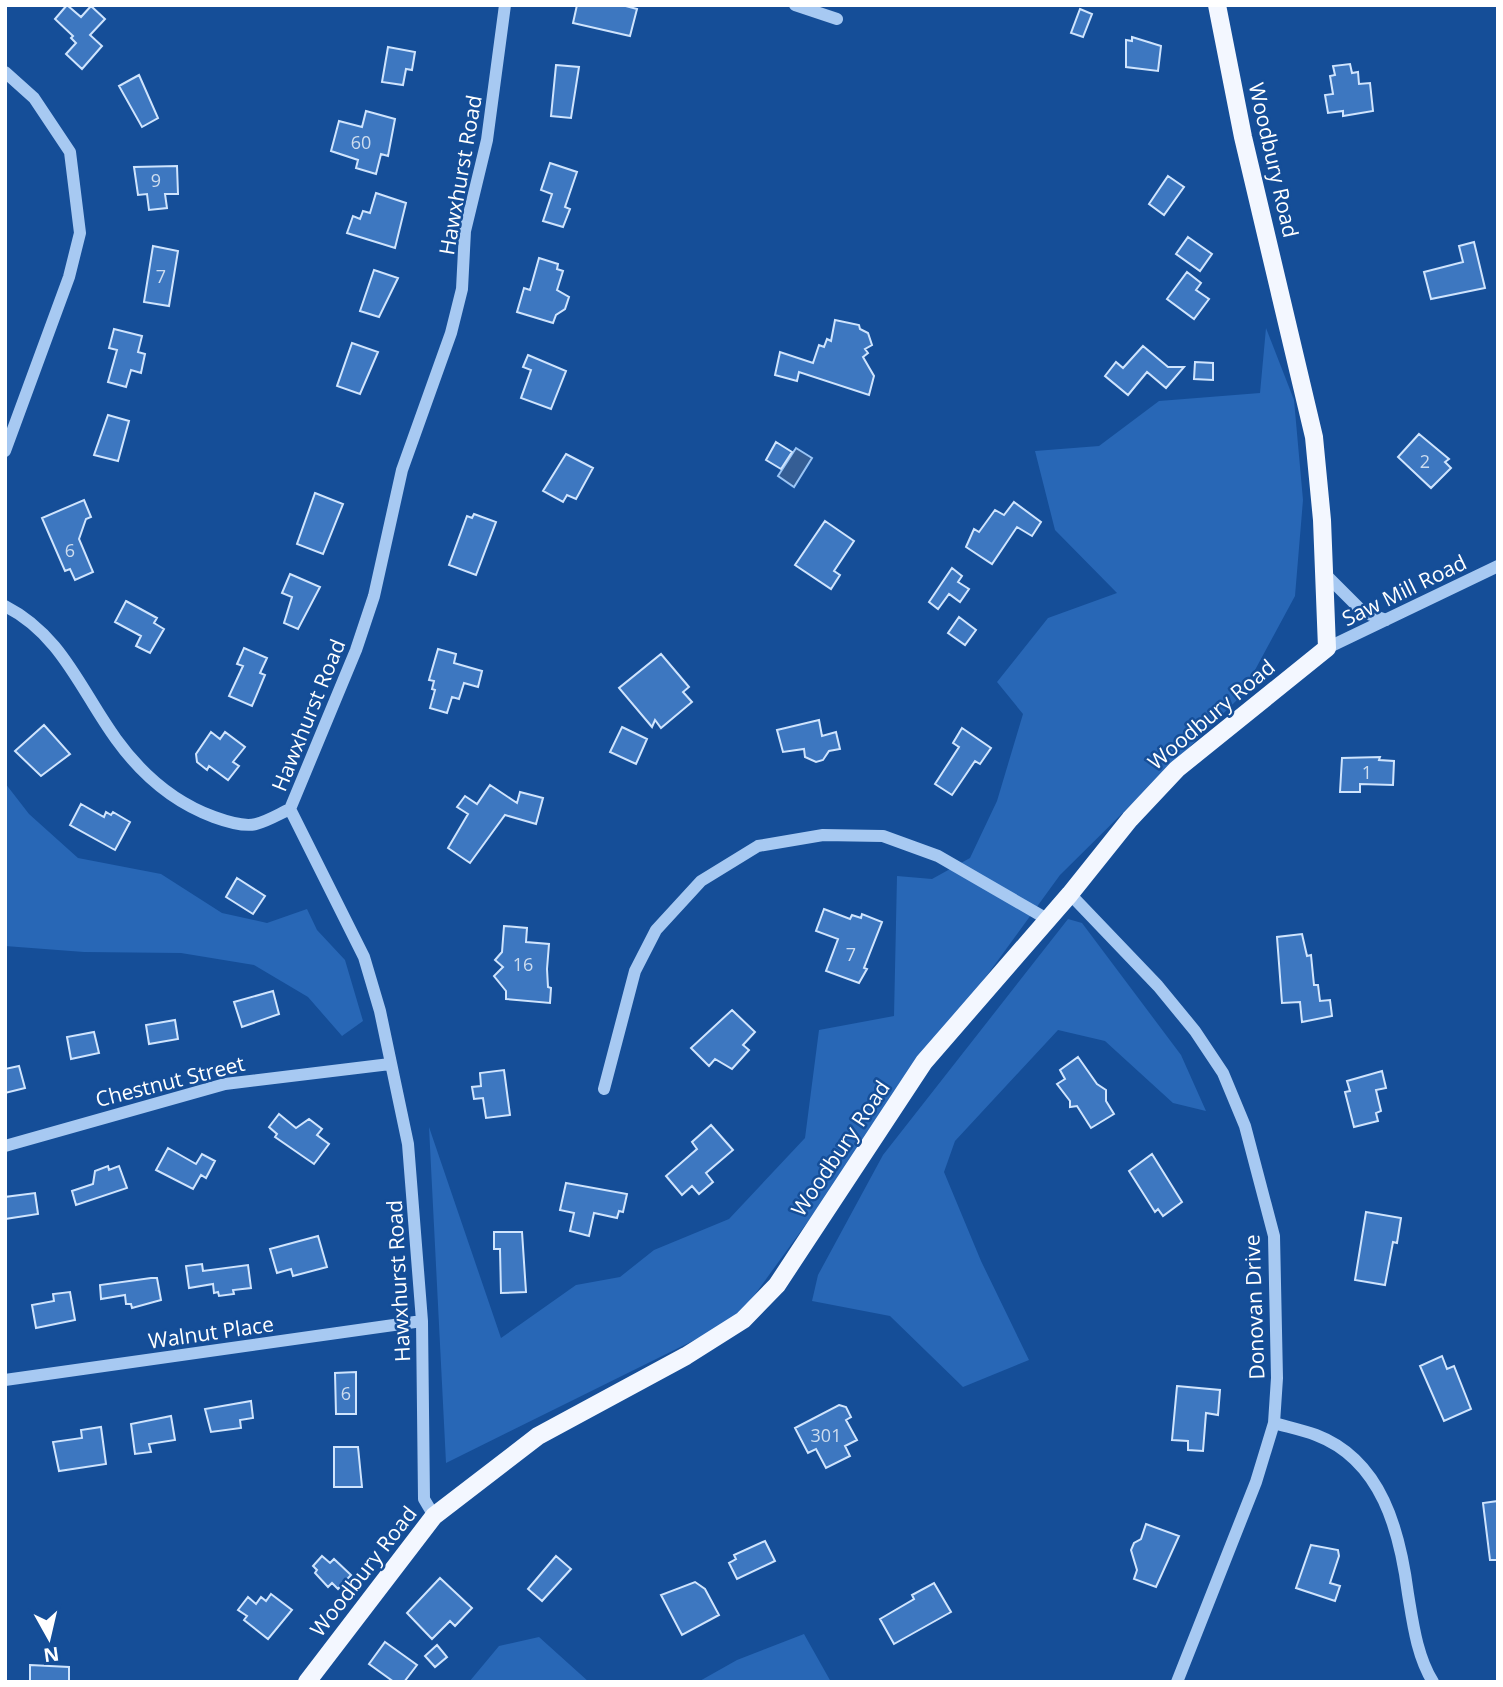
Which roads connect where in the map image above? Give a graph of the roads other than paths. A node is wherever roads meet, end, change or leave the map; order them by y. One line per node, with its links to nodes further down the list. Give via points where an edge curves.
1 (505, 5): 12 (street, Hawxhurst Road, via 487,140 466,231 462,289 451,333 402,470 363,628)
2 (796, 5): 4 (street)
3 (1217, 5): 8 (main road, Woodbury Road, via 1314,438)
4 (837, 19)
5 (5, 72): 6 (street, via 34,99 70,152 80,233 69,277)
6 (5, 451)
7 (1498, 566): 10 (street, Saw Mill Road)
8 (1324, 573): 10 (street, via 1363,612); 11 (main road, Woodbury Road)
9 (5, 606): 12 (street, via 24,616 61,651 115,738 159,787 186,807 254,825)
10 (1386, 620): 11 (street, Saw Mill Road)
11 (1328, 648): 13 (main road, Woodbury Road, via 1177,769)
12 (290, 809): 15 (street, Hawxhurst Road, via 364,957)
13 (1070, 894): 14 (main road, Woodbury Road); 20 (street, Donovan Drive, via 1195,1031 1223,1073 1245,1126 1274,1236)
14 (1047, 919): 16 (street, via 938,856 883,836 823,835 758,846 701,881 656,930 635,971); 21 (main road, Woodbury Road, via 924,1062 777,1284 743,1320 538,1436)
15 (390, 1065): 17 (street, Chestnut Street, via 225,1084); 18 (street, Hawxhurst Road, via 408,1144)
16 (604, 1089)
17 (5, 1146)
18 (422, 1321): 19 (street, Walnut Place); 21 (street, Hawxhurst Road, via 424,1496)
19 (5, 1380)
20 (1274, 1423): 23 (street, Donovan Drive, via 1256,1482); 24 (street, via 1318,1436 1345,1453 1381,1491 1399,1535 1414,1635)
21 (434, 1516): 22 (main road, Woodbury Road)
22 (307, 1682)
23 (1177, 1682)
24 (1433, 1682)

